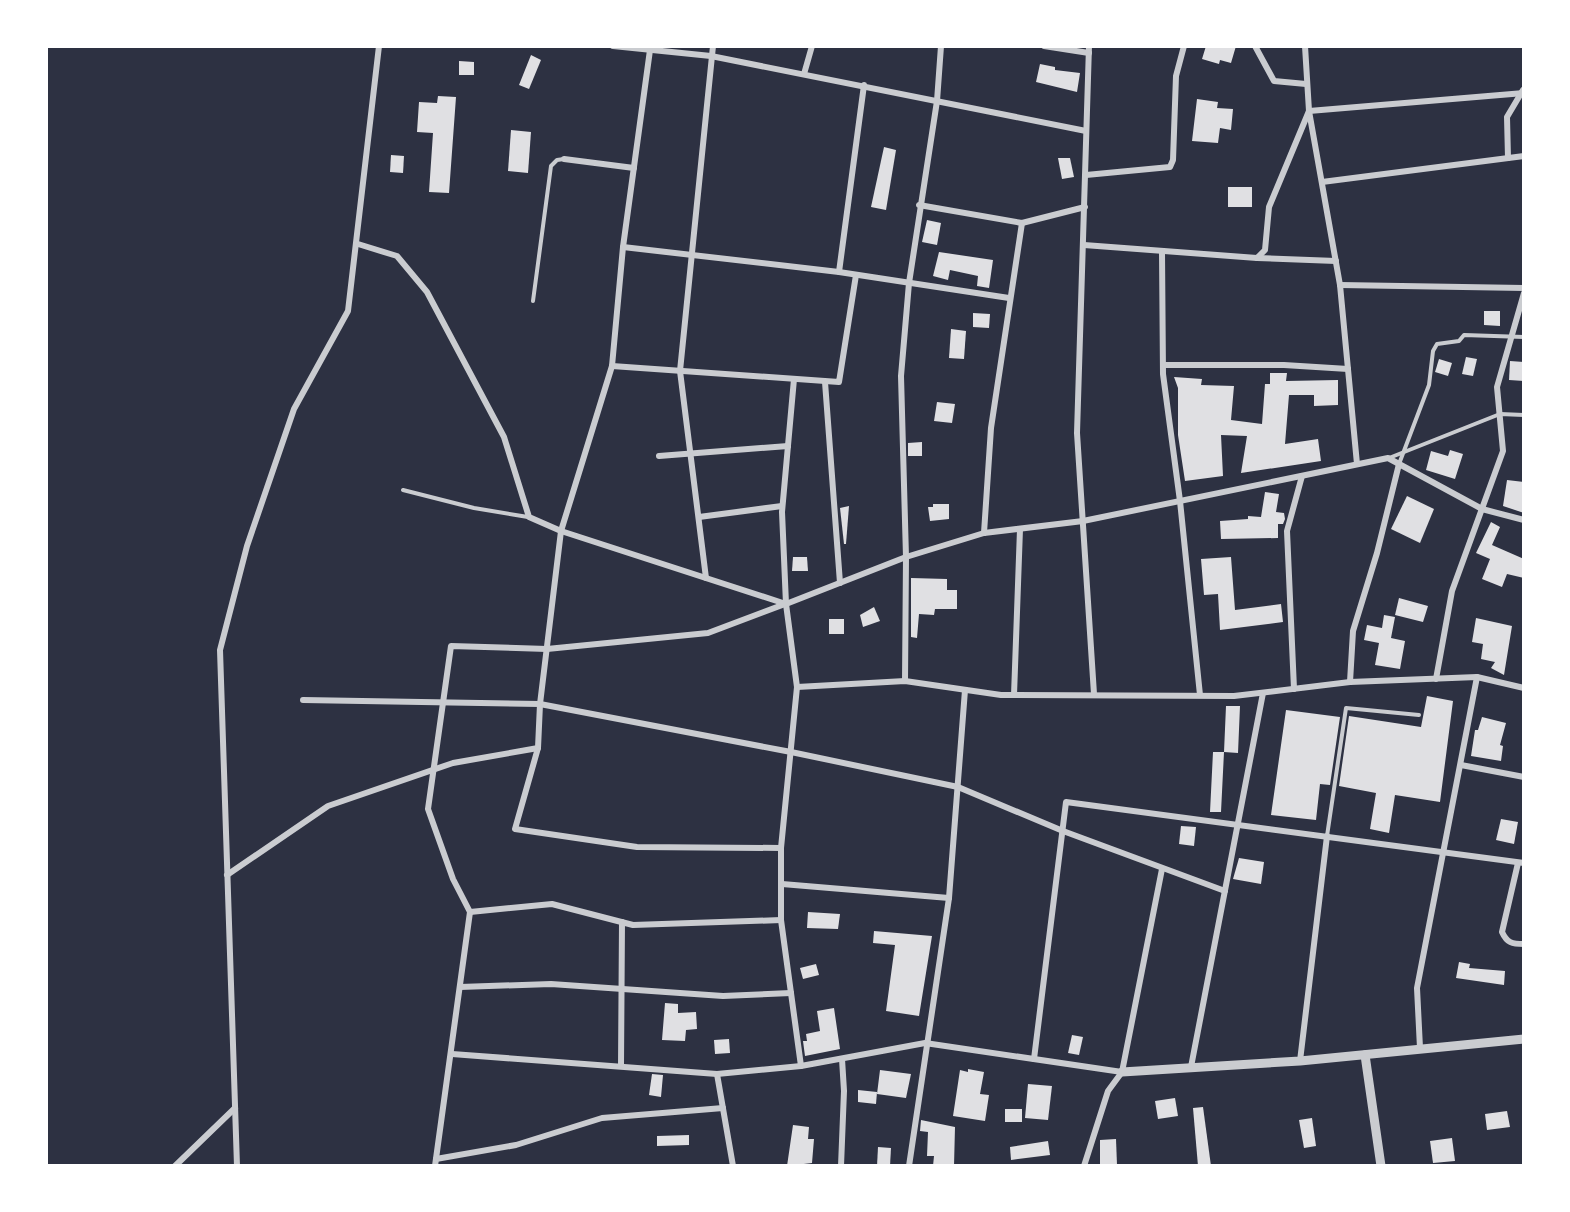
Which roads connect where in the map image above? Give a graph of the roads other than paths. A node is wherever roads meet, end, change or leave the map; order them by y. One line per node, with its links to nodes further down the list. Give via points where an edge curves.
1 (379, 46): 29 (street)
2 (613, 46): 10 (street)
3 (713, 46): 12 (street)
4 (812, 46): 13 (street)
5 (941, 46): 17 (street)
6 (1044, 46): 11 (street)
7 (1184, 46): 24 (street, via 1176,76 1170,167)
8 (1255, 46): 14 (street, via 1274,81)
9 (1305, 46): 14 (street)
10 (650, 50): 12 (street); 23 (street)
11 (1089, 50): 19 (street)
12 (711, 56): 13 (street); 33 (street)
13 (804, 74): 15 (street)
14 (1306, 84): 18 (street)
15 (864, 85): 17 (street); 36 (street)
16 (1523, 92): 18 (street); 21 (street, via 1507,117)
17 (937, 101): 19 (street); 26 (street)
18 (1309, 111): 25 (street); 34 (street, via 1269,207 1265,250)
19 (1086, 131): 24 (street)
20 (1524, 156): 21 (street)
21 (1508, 158): 25 (street)
22 (564, 159): 23 (street); 43 (lane, via 551,166)
23 (634, 168): 31 (street)
24 (1086, 175): 27 (street)
25 (1322, 182): 35 (street)
26 (920, 205): 28 (street); 38 (street)
27 (1085, 207): 28 (street); 30 (street)
28 (1022, 223): 42 (street)
29 (358, 244): 66 (street, via 397,256 427,292 504,437); 107 (street, via 348,311 294,409 247,546 220,650)
30 (1084, 245): 32 (street); 69 (street, via 1077,433)
31 (623, 247): 33 (street); 47 (street)
32 (1162, 253): 34 (street); 46 (street)
33 (692, 255): 36 (street); 49 (street)
34 (1257, 258): 35 (street)
35 (1336, 261): 39 (street)
36 (839, 272): 37 (street)
37 (856, 275): 38 (street); 51 (street, via 838,382)
38 (909, 283): 42 (street); 73 (street, via 902,376)
39 (1340, 285): 40 (street); 48 (street)
40 (1524, 288)
41 (1524, 293): 44 (street)
42 (1009, 298): 72 (street, via 991,428)
43 (533, 301)
44 (1511, 337): 45 (lane); 52 (street, via 1497,387); 55 (lane, via 1464,335 1459,341 1437,344 1429,385)
45 (1524, 337)
46 (1163, 365): 48 (street); 63 (street)
47 (612, 366): 49 (street); 71 (street)
48 (1348, 369): 59 (street)
49 (680, 371): 50 (street); 56 (street)
50 (794, 379): 51 (street); 54 (street)
51 (825, 382): 75 (street)
52 (1500, 414): 53 (lane); 55 (lane); 65 (street, via 1503,451)
53 (1524, 415)
54 (788, 446): 56 (street); 64 (street)
55 (1404, 452): 58 (lane); 60 (lane)
56 (691, 453): 57 (street); 67 (street)
57 (659, 456)
58 (1388, 458): 59 (street); 60 (street)
59 (1357, 464): 61 (street)
60 (1399, 464): 65 (street); 81 (street, via 1353,631)
61 (1302, 476): 63 (street); 84 (street, via 1287,531)
62 (403, 490): 66 (lane)
63 (1180, 501): 69 (street); 89 (street)
64 (782, 506): 67 (street); 76 (street)
65 (1482, 509): 68 (street); 79 (street, via 1452,591)
66 (529, 517): 71 (street)
67 (699, 517): 74 (street)
68 (1524, 520)
69 (1083, 521): 70 (street); 88 (street)
70 (1020, 528): 72 (street); 87 (street)
71 (561, 531): 74 (street); 77 (street)
72 (984, 533): 73 (street)
73 (906, 557): 75 (street); 80 (street)
74 (706, 578): 76 (street)
75 (840, 583): 76 (street)
76 (786, 604): 77 (street, via 708,633); 82 (street)
77 (547, 649): 91 (street, via 451,646); 92 (street)
78 (1477, 677): 79 (street); 83 (street); 96 (street)
79 (1436, 679): 81 (street)
80 (905, 681): 82 (street); 85 (street)
81 (1350, 682): 84 (street)
82 (797, 687): 95 (street)
83 (1524, 688)
84 (1294, 689): 86 (street)
85 (964, 690): 87 (street); 99 (street)
86 (1263, 693): 89 (street); 100 (street)
87 (1014, 694): 88 (street)
88 (1094, 694): 89 (street)
89 (1200, 695)
90 (303, 700): 91 (street)
91 (443, 701): 92 (street); 97 (street)
92 (540, 704): 94 (street); 95 (street)
93 (1419, 716): 102 (lane, via 1346,708)
94 (538, 748): 97 (street); 103 (street, via 515,829 637,847)
95 (791, 752): 99 (street); 103 (street)
96 (1461, 765): 98 (street); 104 (street)
97 (433, 770): 107 (street, via 327,806); 111 (street, via 428,809 453,879)
98 (1524, 777)
99 (958, 787): 101 (street); 110 (street)
100 (1238, 824): 101 (street, via 1066,802); 102 (street); 109 (street)
101 (1063, 831): 106 (street); 124 (street)
102 (1327, 836): 104 (street); 125 (street)
103 (781, 848): 108 (street)
104 (1445, 854): 105 (street); 120 (street, via 1418,988)
105 (1521, 863): 114 (street, via 1502,932 1513,944)
106 (1162, 869): 109 (street); 129 (street)
107 (227, 875): 131 (street)
108 (782, 884): 110 (street); 112 (street)
109 (1225, 891): 128 (street)
110 (949, 898): 119 (street)
111 (470, 912): 113 (street, via 552,904); 115 (street)
112 (782, 920): 113 (street, via 633,925); 117 (street)
113 (622, 922): 116 (street)
114 (1524, 944)
115 (460, 987): 116 (street, via 551,984); 121 (street)
116 (621, 989): 117 (street, via 723,996); 126 (street)
117 (791, 993): 127 (street)
118 (1524, 1039): 120 (street)
119 (925, 1043): 123 (street); 124 (street); 138 (street)
120 (1419, 1048): 122 (street)
121 (452, 1054): 126 (street); 133 (street)
122 (1365, 1055): 125 (street); 140 (street)
123 (842, 1059): 127 (street); 137 (street)
124 (1034, 1059): 129 (street)
125 (1300, 1061): 128 (street)
126 (621, 1066): 130 (street)
127 (801, 1066): 130 (street)
128 (1191, 1068): 129 (street)
129 (1122, 1072): 139 (street, via 1108,1091)
130 (717, 1074): 132 (street)
131 (235, 1108): 134 (street); 135 (street)
132 (723, 1108): 133 (street, via 602,1118 516,1145); 136 (street)
133 (436, 1162)
134 (175, 1166)
135 (237, 1166)
136 (733, 1166)
137 (841, 1166)
138 (909, 1166)
139 (1084, 1166)
140 (1381, 1166)

